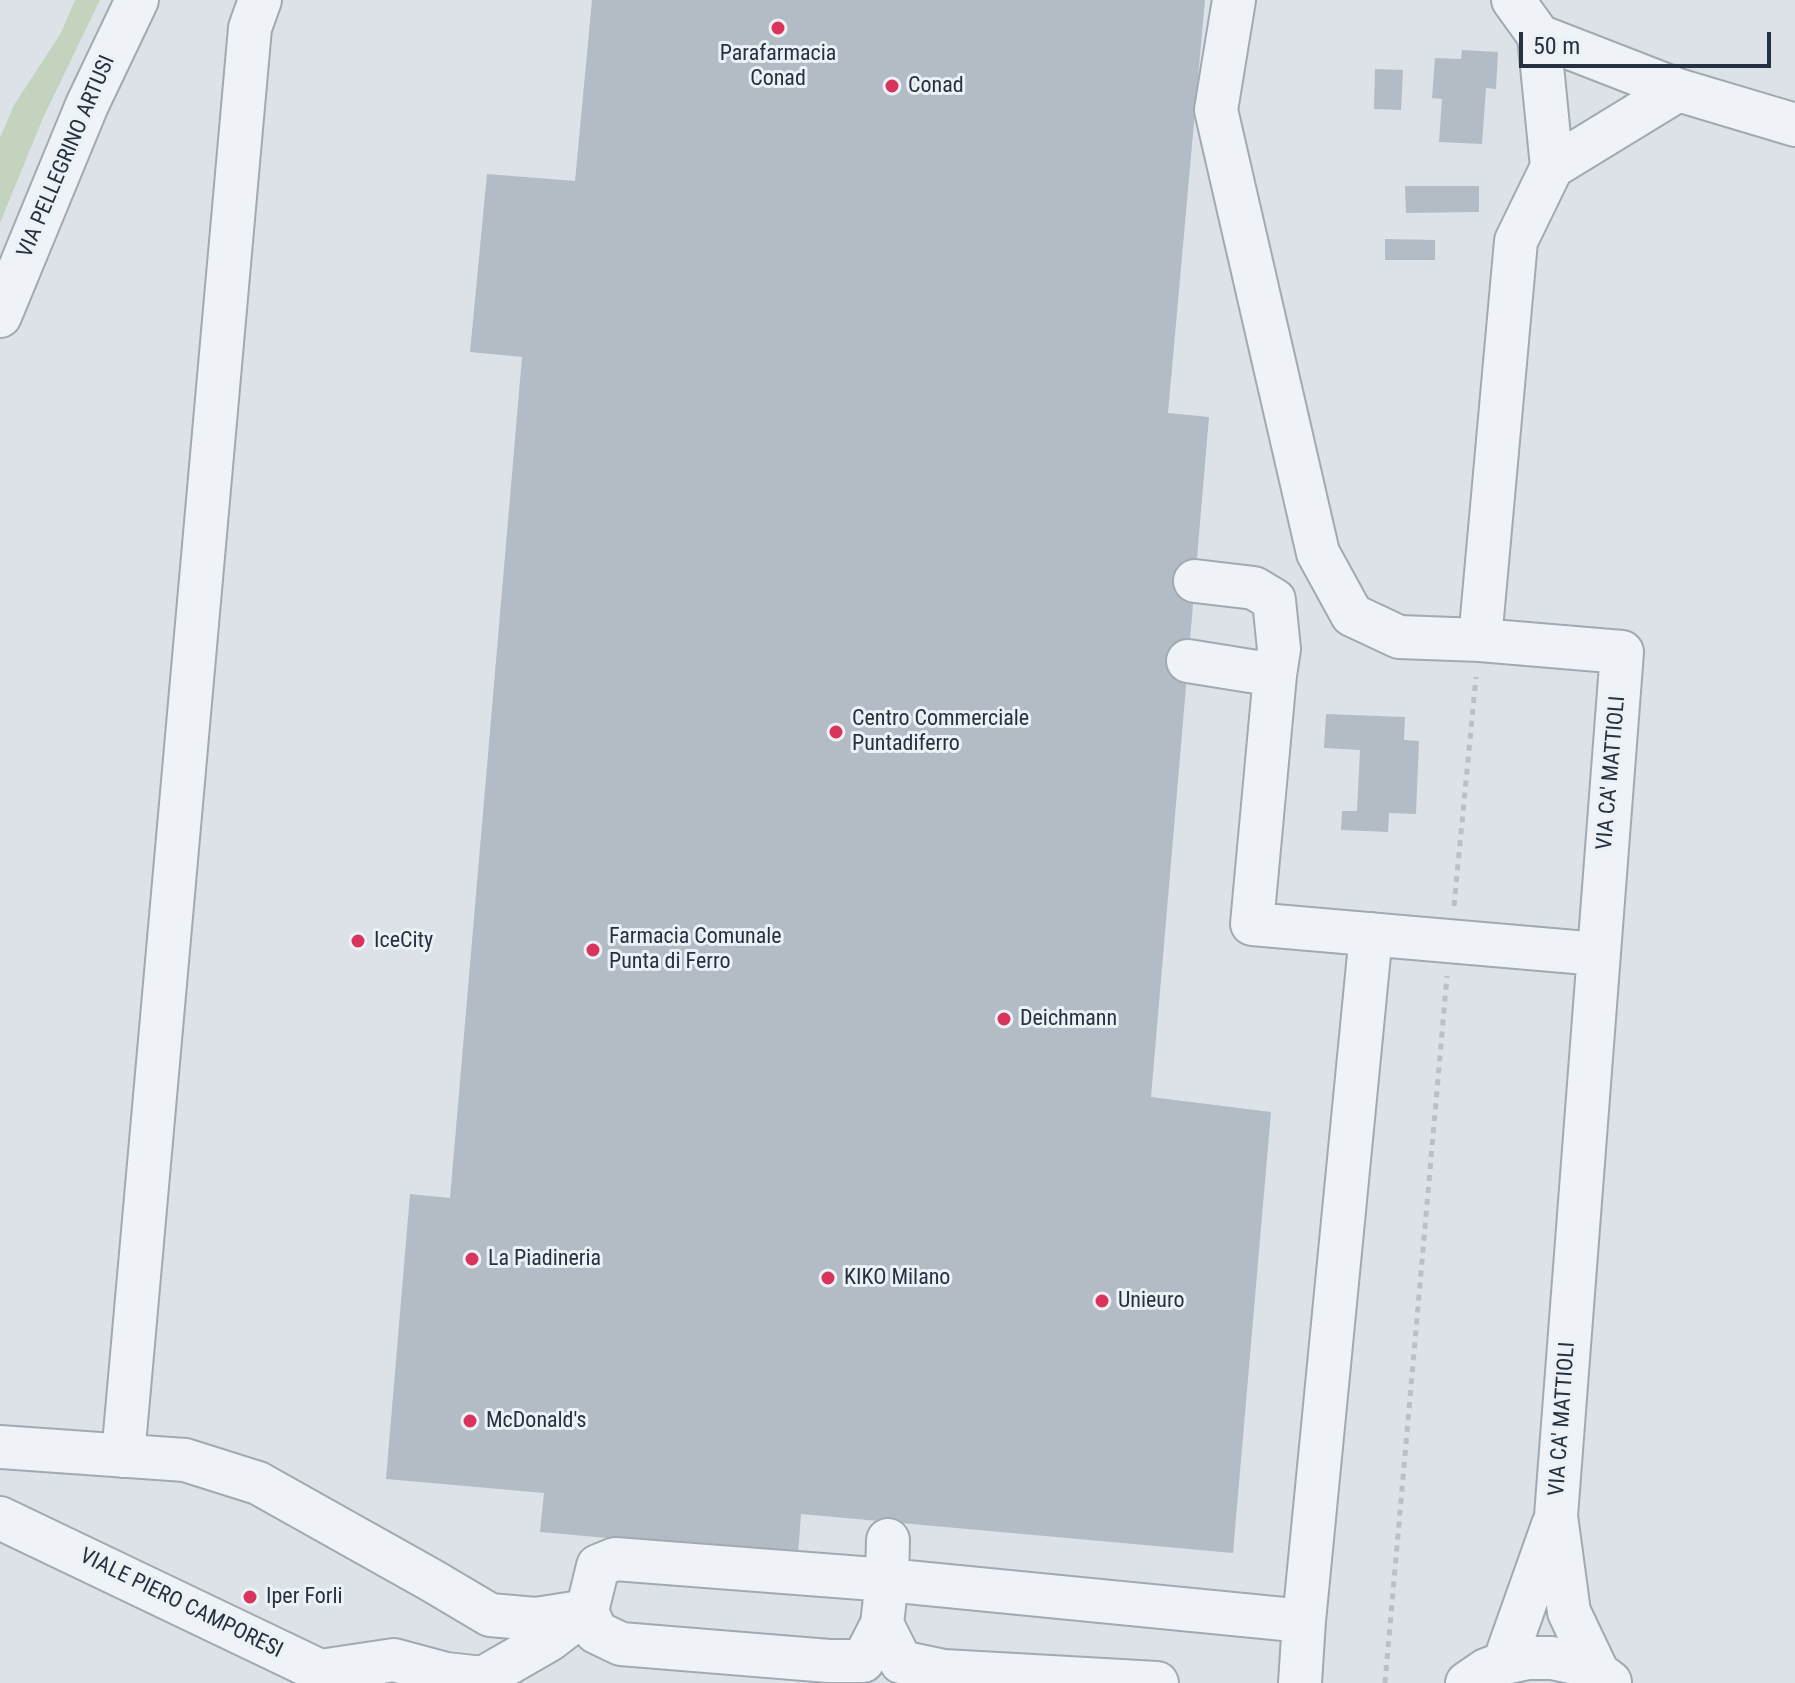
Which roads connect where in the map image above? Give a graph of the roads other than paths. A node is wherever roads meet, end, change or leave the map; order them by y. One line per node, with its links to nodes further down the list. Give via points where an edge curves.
1 (137, 0): 9 (street, VIA PELLEGRINO ARTUSI, via 87,105)
2 (260, 0): 17 (street, via 250,28)
3 (1234, 0): 11 (street, via 1216,110 1318,553 1352,615 1399,637)
4 (1513, 0): 5 (street)
5 (1539, 36): 6 (street); 8 (street)
6 (1678, 90): 7 (street); 8 (street)
7 (1795, 125)
8 (1552, 167): 11 (street, via 1516,241)
9 (0, 316)
10 (1195, 581): 13 (street, via 1254,588 1274,600 1279,649)
11 (1480, 640): 15 (street, VIA CA' MATTIOLI, via 1622,652)
12 (1188, 661): 13 (street)
13 (1275, 675): 14 (street, via 1252,924)
14 (1371, 934): 15 (street); 22 (street)
15 (1598, 954): 18 (street, VIA CA' MATTIOLI)
16 (0, 1447): 17 (street)
17 (123, 1456): 21 (street, via 185,1460 258,1483 490,1615 536,1619)
18 (1556, 1516): 25 (street, VIA CA' MATTIOLI); 26 (street, VIA CA' MATTIOLI, via 1569,1612)
19 (0, 1518): 24 (street, VIALE PIERO CAMPORESI)
20 (888, 1560): 21 (street, via 615,1559 598,1566); 22 (street); 23 (street)
21 (587, 1611): 23 (street, via 596,1632 621,1644 829,1661 863,1661); 24 (street, via 483,1678 394,1660)
22 (1304, 1621): 29 (street)
23 (882, 1624): 28 (street, via 901,1662 944,1671)
24 (320, 1671): 27 (street, VIALE PIERO CAMPORESI)
25 (1475, 1677): 26 (street, via 1528,1658 1552,1658)
26 (1605, 1678)
27 (364, 1683)
28 (1157, 1683)
29 (1300, 1683)

